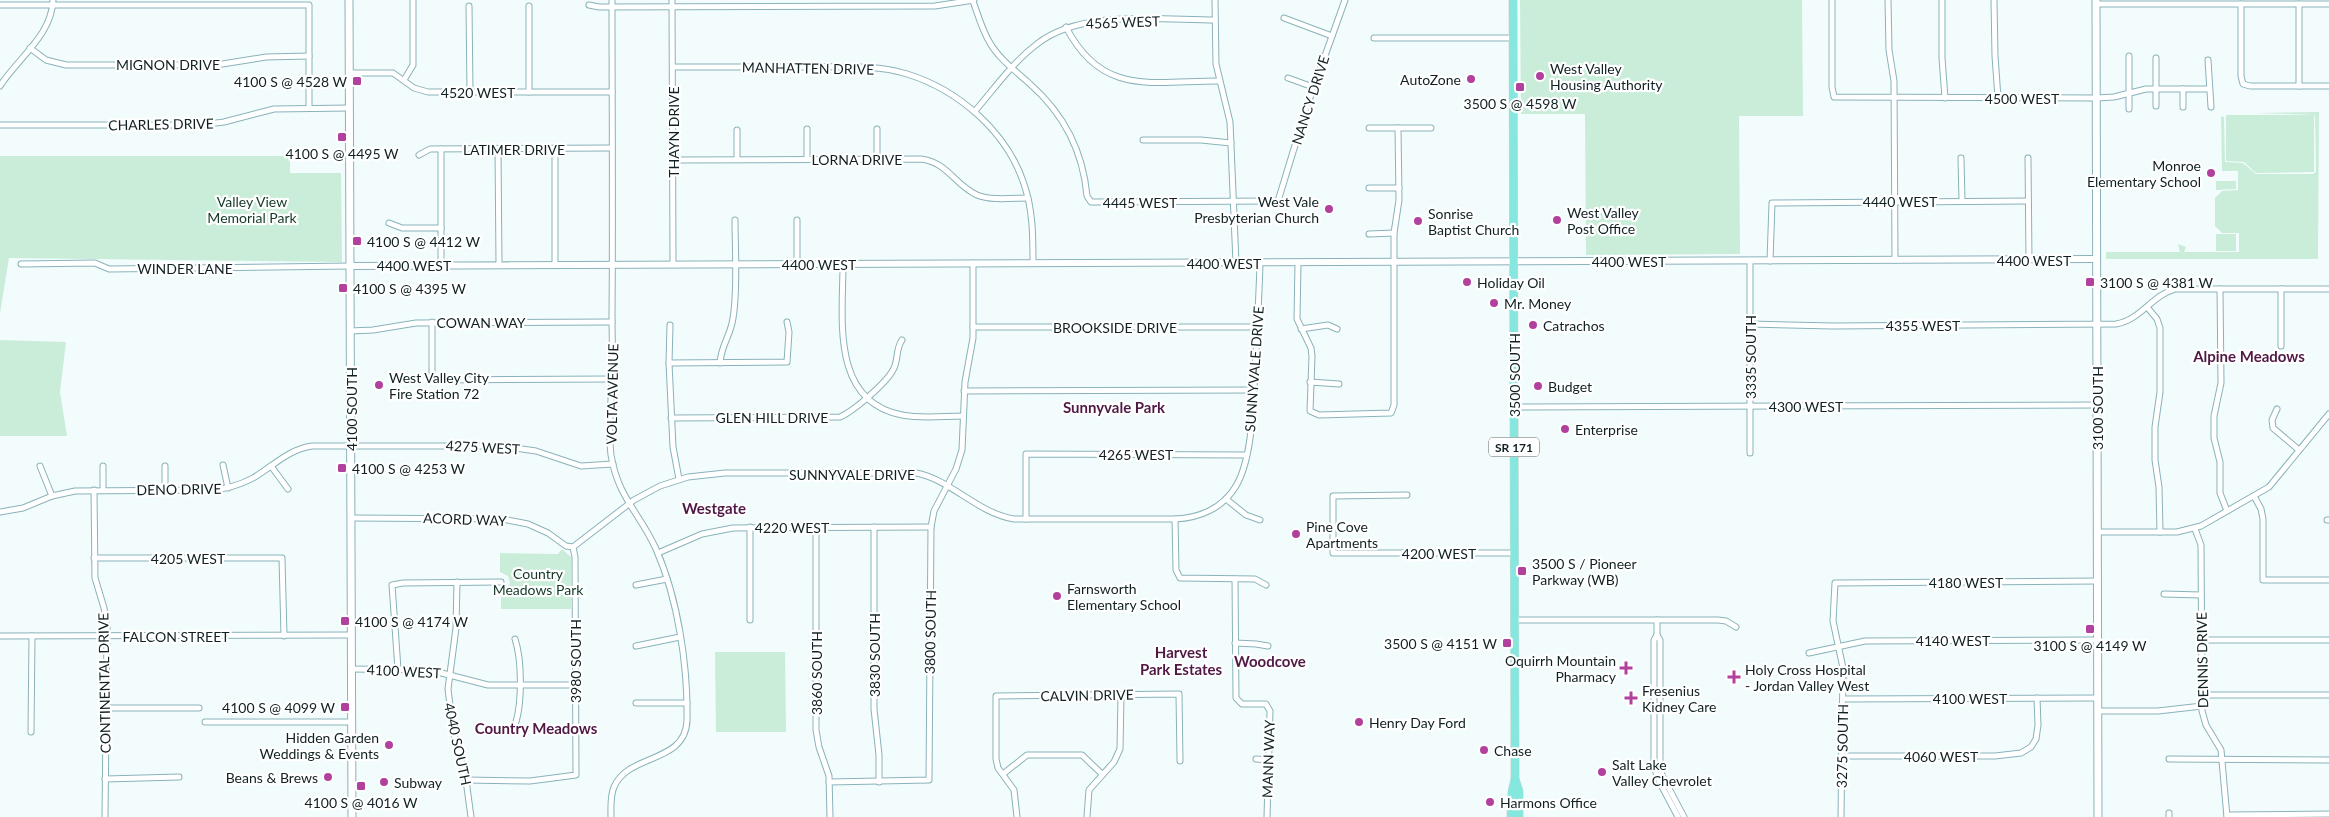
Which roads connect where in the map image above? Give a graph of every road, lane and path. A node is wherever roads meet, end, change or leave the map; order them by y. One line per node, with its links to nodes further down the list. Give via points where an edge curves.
1 (349, 0): 39 (main road, 4100 SOUTH)
2 (413, 0): 42 (street, via 413,64)
3 (612, 0): 23 (street, VOLTA AVENUE)
4 (672, 0): 24 (street, THAYN DRIVE)
5 (822, 0): 25 (street)
6 (974, 0): 25 (street, via 935,6); 38 (street, via 990,44)
7 (1215, 0): 27 (street)
8 (1345, 0): 29 (street, NANCY DRIVE)
9 (1513, 0): 31 (main road, 3500 SOUTH / SR 171)
10 (1832, 0): 55 (street, 4500 WEST, via 1834,97)
11 (1888, 0): 55 (street)
12 (1942, 1): 56 (street)
13 (1994, 1): 57 (street)
14 (2096, 2): 16 (street); 58 (main road, 3100 SOUTH)
15 (53, 3): 19 (street); 32 (street, via 48,24); 33 (street, via 309,5)
16 (2241, 4): 17 (street); 45 (street, via 2243,84)
17 (2299, 4): 18 (street); 45 (street)
18 (2329, 4)
19 (0, 5)
20 (469, 6): 51 (street)
21 (529, 6): 52 (street)
22 (590, 6): 23 (street)
23 (612, 7): 24 (street); 53 (street, VOLTA AVENUE)
24 (672, 7): 25 (street); 37 (street, THAYN DRIVE)
25 (822, 7)
26 (1284, 18): 29 (street)
27 (1215, 20): 28 (street, 4565 WEST, via 1099,20); 43 (street)
28 (1066, 27): 38 (street, 4565 WEST, via 1036,44); 43 (street, via 1079,50 1091,62 1119,78)
29 (1332, 36): 47 (street, NANCY DRIVE)
30 (1374, 38): 31 (street)
31 (1513, 38): 107 (main road, 3500 SOUTH / SR 171)
32 (30, 48): 33 (street, MIGNON DRIVE, via 46,60 66,65 216,65 266,57); 40 (street)
33 (309, 56): 62 (street)
34 (2129, 56): 54 (street)
35 (2156, 58): 48 (street)
36 (2208, 60): 50 (street)
37 (673, 67): 65 (street, MANHATTEN DRIVE, via 872,67 924,80); 84 (street, THAYN DRIVE)
38 (1013, 68): 65 (street, 4565 WEST); 89 (street, 4445 WEST, via 1042,94 1065,125 1080,156 1091,202)
39 (350, 73): 42 (street, 4520 WEST, via 390,73); 63 (main road, 4100 SOUTH)
40 (2, 78): 44 (street)
41 (1288, 78): 47 (street)
42 (404, 80): 51 (street, 4520 WEST, via 424,92)
43 (1219, 81): 74 (street, via 1228,111)
44 (0, 86)
45 (2299, 86): 46 (street)
46 (2329, 86)
47 (1313, 87): 90 (street, NANCY DRIVE)
48 (2156, 88): 49 (street, 4500 WEST); 54 (street, 4500 WEST); 59 (street)
49 (2183, 89): 50 (street, 4500 WEST); 60 (street)
50 (2208, 89): 61 (street)
51 (470, 92): 52 (street, 4520 WEST)
52 (529, 92): 53 (street, 4520 WEST)
53 (612, 92): 76 (street, VOLTA AVENUE)
54 (2129, 93): 58 (street, 4500 WEST); 64 (street)
55 (1894, 98): 56 (street, 4500 WEST); 93 (street)
56 (1946, 98): 57 (street, 4500 WEST)
57 (1998, 98): 58 (street, 4500 WEST)
58 (2097, 98): 100 (main road, 3100 SOUTH)
59 (2156, 106)
60 (2183, 107)
61 (2211, 107)
62 (309, 108): 63 (street, CHARLES DRIVE); 66 (street, CHARLES DRIVE, via 274,109 224,122 200,124)
63 (350, 108): 121 (main road, 4100 SOUTH)
64 (2129, 109)
65 (975, 111): 88 (street, MANHATTEN DRIVE, via 1008,150)
66 (0, 125)
67 (1369, 128): 68 (street)
68 (1398, 128): 69 (street); 87 (street)
69 (1431, 128)
70 (877, 129): 83 (street)
71 (737, 130): 82 (street)
72 (807, 130): 85 (street)
73 (1143, 140): 74 (street)
74 (1231, 143): 89 (street)
75 (555, 148): 76 (street, LATIMER DRIVE); 78 (street, LATIMER DRIVE); 115 (street)
76 (611, 148): 116 (street, VOLTA AVENUE)
77 (441, 149): 78 (street, LATIMER DRIVE); 79 (street, LATIMER DRIVE, via 427,150); 97 (street)
78 (498, 149): 114 (street)
79 (419, 155)
80 (1961, 158): 91 (street)
81 (2028, 158): 92 (street)
82 (737, 159): 84 (street, LORNA DRIVE); 85 (street, LORNA DRIVE)
83 (877, 159): 85 (street, LORNA DRIVE); 88 (street, LORNA DRIVE, via 928,160 941,165 978,196)
84 (673, 160): 117 (street, THAYN DRIVE)
85 (807, 160)
86 (1369, 188): 87 (street)
87 (1399, 188): 98 (street)
88 (1028, 198): 109 (street, MANHATTEN DRIVE)
89 (1234, 201): 90 (street, 4445 WEST); 110 (street)
90 (1278, 201)
91 (1962, 201): 92 (street, 4440 WEST); 93 (street, 4440 WEST)
92 (2028, 201): 102 (street)
93 (1894, 202): 101 (street); 104 (street, 4440 WEST, via 1772,203)
94 (735, 220): 118 (street)
95 (797, 220): 119 (street)
96 (389, 223): 97 (street, via 402,228)
97 (441, 228): 113 (street)
98 (1394, 233): 99 (street); 106 (street)
99 (1369, 234)
100 (2097, 259): 102 (street, 4400 WEST); 130 (main road, 3100 SOUTH)
101 (1895, 260): 102 (street, 4400 WEST); 104 (street, 4400 WEST)
102 (2028, 260)
103 (1750, 261): 104 (street, 4400 WEST); 107 (street, 4400 WEST); 129 (street, 3335 SOUTH)
104 (1770, 261)
105 (1298, 262): 106 (street, 4400 WEST); 111 (street, 4400 WEST); 134 (street, via 1297,319)
106 (1394, 262): 107 (street, 4400 WEST); 142 (street, via 1394,410 1388,414 1316,414 1310,408)
107 (1514, 262): 149 (main road, 3500 SOUTH / SR 171)
108 (973, 263): 109 (street, 4400 WEST); 120 (street, 4400 WEST); 132 (street, 3800 SOUTH)
109 (1034, 263): 110 (street, 4400 WEST)
110 (1236, 263): 111 (street, 4400 WEST)
111 (1260, 263): 133 (street, SUNNYVALE DRIVE)
112 (21, 264): 121 (street, WINDER LANE, via 95,263 110,269)
113 (441, 264): 114 (street, 4400 WEST); 121 (street, 4400 WEST)
114 (498, 264): 115 (street, 4400 WEST)
115 (555, 264): 116 (street, 4400 WEST)
116 (612, 264): 117 (street, 4400 WEST); 127 (street, VOLTA AVENUE)
117 (673, 264): 118 (street, 4400 WEST)
118 (735, 264): 119 (street, 4400 WEST); 140 (street, via 733,322 722,347)
119 (797, 264): 120 (street, 4400 WEST)
120 (844, 264): 146 (street, via 846,360 854,382)
121 (350, 266): 136 (main road, 4100 SOUTH)
122 (2220, 289): 123 (street, 4355 WEST); 125 (street, 4355 WEST, via 2171,290); 176 (street, via 2221,383 2214,416 2214,438 2219,459 2220,493)
123 (2281, 289): 124 (street, 4355 WEST); 138 (street)
124 (2329, 289)
125 (2147, 307): 130 (street, 4355 WEST, via 2128,321); 188 (street, via 2160,328 2160,392 2155,427)
126 (432, 322): 127 (street, COWAN WAY); 136 (street, COWAN WAY); 141 (street, via 432,380)
127 (612, 322): 141 (street, VOLTA AVENUE)
128 (787, 322): 140 (street, via 788,362)
129 (1749, 324): 130 (street, 4355 WEST); 148 (street, 3335 SOUTH)
130 (2097, 324): 147 (main road, 3100 SOUTH)
131 (670, 325): 139 (street)
132 (973, 327): 133 (street, BROOKSIDE DRIVE); 145 (street, 3800 SOUTH)
133 (1257, 327): 144 (street, SUNNYVALE DRIVE)
134 (1301, 329): 135 (street, via 1328,325); 142 (street, via 1311,348)
135 (1337, 329)
136 (350, 331): 154 (main road, 4100 SOUTH)
137 (902, 340): 146 (street, GLEN HILL DRIVE, via 894,369)
138 (2281, 346)
139 (669, 363): 140 (street); 153 (street)
140 (720, 363)
141 (612, 379): 158 (street, VOLTA AVENUE, via 610,431)
142 (1310, 382): 143 (street)
143 (1339, 384)
144 (1254, 390): 145 (street); 157 (street, SUNNYVALE DRIVE, via 1252,427)
145 (964, 391): 152 (street, 3800 SOUTH)
146 (867, 397): 152 (street, via 882,408 903,415); 153 (street, GLEN HILL DRIVE, via 852,410 833,418)
147 (2098, 405): 148 (street, 4300 WEST); 187 (main road, 3100 SOUTH)
148 (1750, 406): 149 (street, 4300 WEST); 156 (street, 3335 SOUTH)
149 (1514, 407): 191 (main road, 3500 SOUTH / SR 171)
150 (2277, 410): 155 (street, via 2272,420 2273,428)
151 (2329, 414): 155 (street)
152 (964, 416): 165 (street, 3800 SOUTH, via 962,450)
153 (671, 418): 164 (street)
154 (351, 446): 158 (street, 4275 WEST, via 501,446 536,451 580,466); 163 (street, DENO DRIVE, via 303,447); 178 (main road, 4100 SOUTH)
155 (2299, 450): 173 (street, via 2269,487)
156 (1750, 453)
157 (1246, 455): 174 (street, SUNNYVALE DRIVE, via 1239,480); 179 (street, 4265 WEST, via 1026,454)
158 (613, 464): 175 (street, VOLTA AVENUE)
159 (223, 465): 166 (street)
160 (40, 466): 172 (street)
161 (103, 466): 169 (street)
162 (165, 466): 170 (street)
163 (271, 466): 166 (street, DENO DRIVE); 167 (street)
164 (678, 480): 165 (street, SUNNYVALE DRIVE, via 725,473 916,473); 175 (street, SUNNYVALE DRIVE, via 651,490)
165 (947, 487): 179 (street, SUNNYVALE DRIVE, via 995,514); 184 (street, 3800 SOUTH, via 934,511)
166 (228, 488): 170 (street, DENO DRIVE)
167 (288, 489)
168 (94, 490): 169 (street, DENO DRIVE); 172 (street, DENO DRIVE); 192 (street, CONTINENTAL DRIVE)
169 (103, 490): 170 (street, DENO DRIVE)
170 (164, 490)
171 (1407, 495): 191 (street, 4200 WEST, via 1333,496 1333,553)
172 (52, 496): 177 (street, DENO DRIVE, via 23,508)
173 (2254, 496): 176 (street); 195 (street, via 2263,518 2263,580)
174 (1226, 499): 180 (street, SUNNYVALE DRIVE, via 1204,514); 181 (street, via 1242,513)
175 (628, 504): 189 (street, SUNNYVALE DRIVE); 190 (street, VOLTA AVENUE)
176 (2227, 511): 186 (street)
177 (0, 512)
178 (351, 518): 189 (street, ACORD WAY, via 502,519 528,524); 213 (main road, 4100 SOUTH)
179 (1026, 519): 180 (street, SUNNYVALE DRIVE)
180 (1176, 519): 194 (street, via 1178,577)
181 (1260, 520)
182 (816, 527): 183 (street, 4220 WEST); 185 (street, 4220 WEST); 258 (street, 3860 SOUTH, via 816,733)
183 (874, 527): 184 (street, 4220 WEST); 259 (street, 3830 SOUTH, via 874,709)
184 (931, 527): 259 (street, 3800 SOUTH, via 929,780)
185 (750, 528): 190 (street, 4220 WEST, via 708,532); 204 (street)
186 (2195, 529): 188 (street); 203 (street, DENNIS DRIVE, via 2201,542)
187 (2098, 532): 188 (street); 196 (main road, 3100 SOUTH)
188 (2160, 532)
189 (573, 547): 228 (street, 3980 SOUTH)
190 (658, 553): 193 (street, VOLTA AVENUE)
191 (1514, 553): 205 (main road, 3500 SOUTH / SR 171)
192 (94, 558): 211 (street, CONTINENTAL DRIVE, via 95,578 106,615); 212 (street, 4205 WEST, via 282,558)
193 (667, 579): 200 (street); 214 (street, VOLTA AVENUE)
194 (1235, 580): 201 (street, via 1257,580); 219 (street, MANN WAY)
195 (2329, 580)
196 (2098, 581): 199 (street, 4180 WEST); 216 (main road, 3100 SOUTH)
197 (457, 582): 198 (street); 225 (street, via 392,585); 226 (street, 4040 SOUTH, via 456,628)
198 (501, 582)
199 (1835, 583): 222 (street, 3275 SOUTH, via 1833,621)
200 (636, 585)
201 (1266, 585)
202 (2164, 594): 203 (street)
203 (2201, 594): 217 (street, DENNIS DRIVE)
204 (750, 620)
205 (1514, 620): 206 (street); 256 (main road, 3500 SOUTH / SR 171)
206 (1657, 620): 207 (street, via 1722,620); 208 (street)
207 (1736, 627)
208 (1657, 635): 272 (street, via 1654,640 1654,767); 273 (street, via 1660,640 1660,767)
209 (0, 636): 210 (street, FALCON STREET)
210 (32, 636): 211 (street, FALCON STREET); 244 (street)
211 (106, 636): 212 (street, FALCON STREET); 238 (street, CONTINENTAL DRIVE)
212 (284, 636): 213 (street, FALCON STREET)
213 (351, 636): 224 (main road, 4100 SOUTH)
214 (680, 636): 220 (street); 236 (street, VOLTA AVENUE, via 686,666)
215 (515, 639): 227 (street, via 519,650)
216 (2098, 640): 222 (street, 4140 WEST, via 1872,640); 233 (main road, 3100 SOUTH)
217 (2202, 640): 218 (street); 229 (street, DENNIS DRIVE)
218 (2329, 640)
219 (1235, 644): 221 (street); 249 (street, MANN WAY, via 1236,698 1240,703 1264,704 1269,708)
220 (636, 646)
221 (1268, 646)
222 (1838, 646): 223 (street, 4140 WEST); 234 (street, 3275 SOUTH, via 1843,668)
223 (1809, 652)
224 (351, 669): 225 (street, 4100 WEST); 242 (main road, 4100 SOUTH)
225 (398, 669): 226 (street, 4100 WEST)
226 (449, 674): 227 (street, 4100 WEST, via 488,685); 257 (street, 4040 SOUTH, via 453,730)
227 (519, 685): 228 (street, 4100 WEST); 243 (street)
228 (575, 685): 257 (street, 3980 SOUTH, via 576,775 530,781)
229 (2202, 695): 230 (street); 237 (street, DENNIS DRIVE)
230 (2329, 695)
231 (1121, 696): 251 (street, CALVIN DRIVE, via 1179,694); 252 (street, CALVIN DRIVE, via 996,696 996,759); 253 (street, via 1120,749 1114,762)
232 (2037, 698): 233 (street, 4100 WEST); 234 (street, 4100 WEST); 245 (street, 4060 WEST, via 2036,739 2031,747 2014,756)
233 (2098, 698): 240 (main road, 3100 SOUTH)
234 (1843, 699): 245 (street, 3275 SOUTH)
235 (636, 703): 236 (street)
236 (687, 703): 265 (street, VOLTA AVENUE, via 682,740 670,751 621,776 612,791)
237 (2202, 706): 240 (street, via 2161,711); 248 (street, DENNIS DRIVE, via 2205,722 2219,744)
238 (105, 708): 239 (street); 255 (street, CONTINENTAL DRIVE)
239 (199, 708)
240 (2098, 711): 275 (main road, 3100 SOUTH)
241 (205, 722): 242 (street)
242 (352, 722): 263 (main road, 4100 SOUTH)
243 (516, 722)
244 (31, 732)
245 (1841, 756): 274 (street, 3275 SOUTH)
246 (1256, 759): 249 (street)
247 (2169, 759): 248 (street)
248 (2223, 759): 250 (street); 261 (street, DENNIS DRIVE)
249 (1269, 760): 269 (street, MANN WAY)
250 (2329, 760)
251 (1180, 762)
252 (1003, 774): 253 (street, via 1024,757 1064,754 1082,755); 267 (street, via 1015,794)
253 (1102, 774): 268 (street, via 1089,790)
254 (179, 777): 255 (street)
255 (105, 779): 262 (street, CONTINENTAL DRIVE)
256 (1515, 779): 270 (main road, 3500 SOUTH / SR 171); 271 (main road, 3500 SOUTH / SR 171, via 1519,791)
257 (466, 780): 264 (street, 4040 SOUTH)
258 (829, 782): 259 (street); 266 (street, 3860 SOUTH)
259 (879, 782)
260 (2329, 814): 261 (street)
261 (2227, 816)
262 (105, 817)
263 (352, 817)
264 (470, 817)
265 (611, 817)
266 (830, 817)
267 (1017, 817)
268 (1088, 817)
269 (1267, 817)
270 (1511, 817)
271 (1518, 817)
272 (1678, 817)
273 (1684, 817)
274 (1841, 817)
275 (2098, 817)

